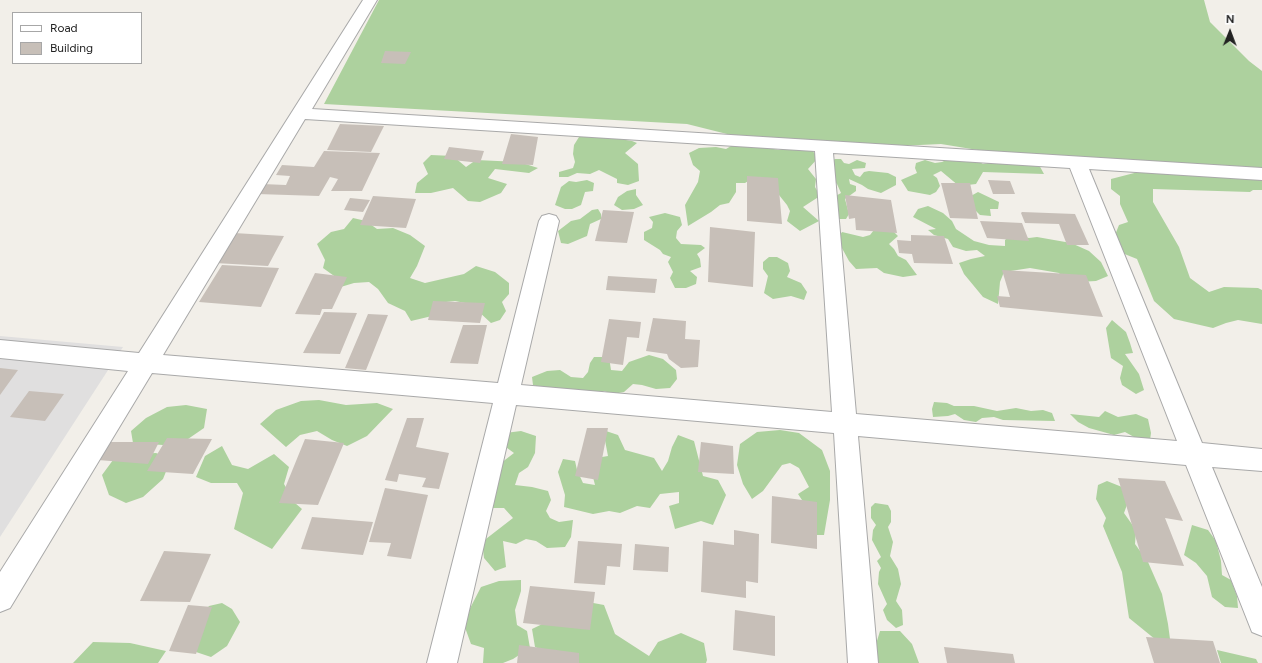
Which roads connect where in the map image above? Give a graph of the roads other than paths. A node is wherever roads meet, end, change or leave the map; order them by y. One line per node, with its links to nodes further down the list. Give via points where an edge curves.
1 (370, 0): 2 (street)
2 (299, 113): 3 (street); 8 (street)
3 (824, 146): 4 (street); 10 (street)
4 (1077, 163): 5 (street); 11 (street)
5 (1262, 174)
6 (549, 221): 9 (street)
7 (0, 348): 8 (street)
8 (146, 363): 9 (street); 13 (street)
9 (506, 394): 10 (street); 15 (street)
10 (844, 423): 11 (street); 16 (street)
11 (1194, 454): 12 (street); 14 (street)
12 (1262, 460)
13 (4, 585)
14 (1262, 622)
15 (442, 663)
16 (863, 663)

